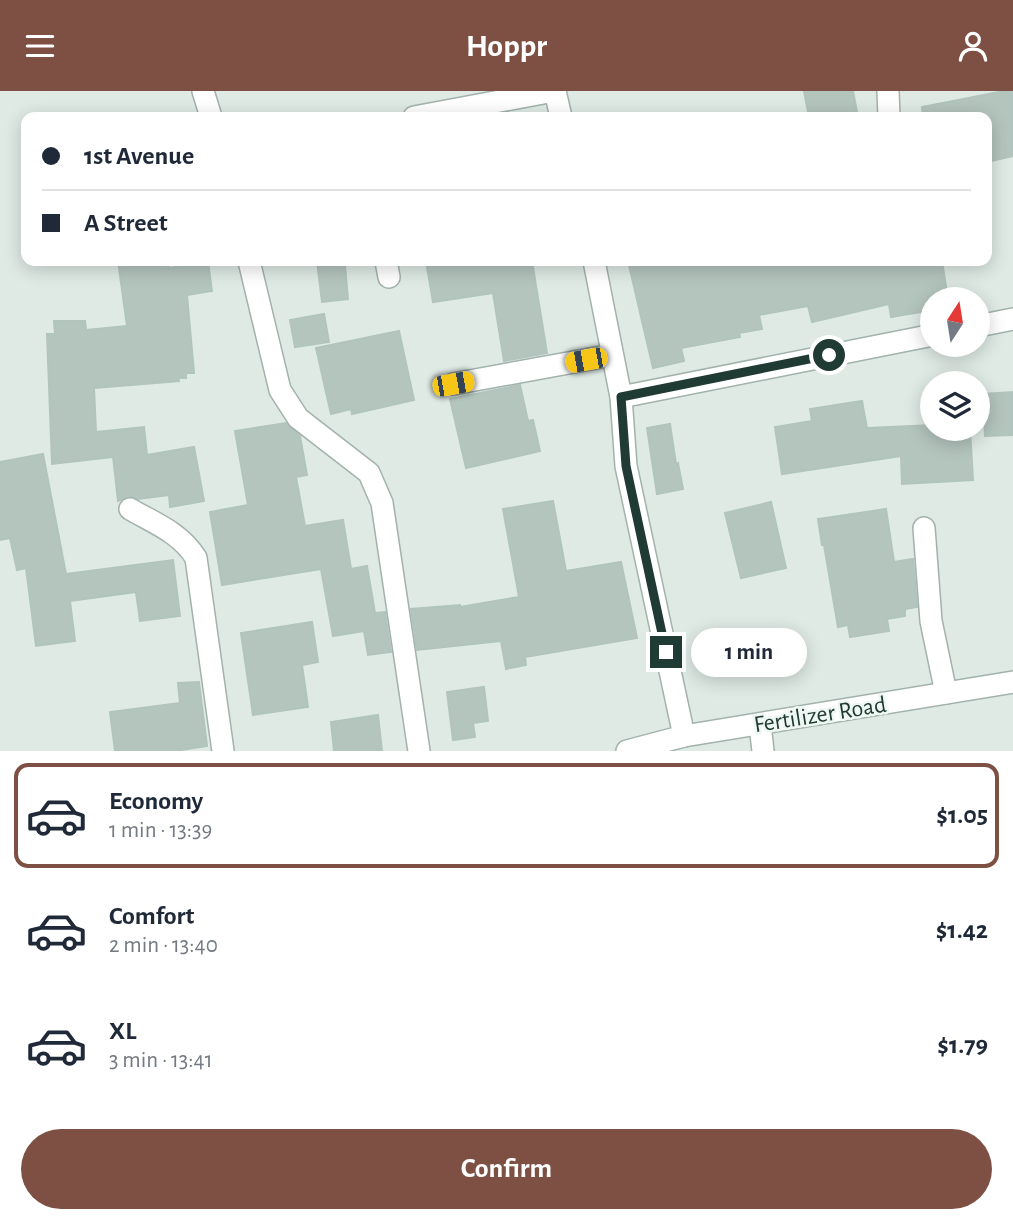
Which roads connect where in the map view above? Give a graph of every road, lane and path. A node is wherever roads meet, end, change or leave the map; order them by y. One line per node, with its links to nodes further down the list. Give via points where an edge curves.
1 (203, 91): 4 (street)
2 (555, 91): 5 (street); 6 (street)
3 (888, 91): 7 (street)
4 (209, 112)
5 (441, 112)
6 (560, 112)
7 (889, 112)
8 (250, 266): 23 (street, via 281,390 298,418 369,473 382,503)
9 (594, 266): 13 (street)
10 (1013, 319): 11 (street)
11 (990, 324)
12 (920, 338): 15 (street)
13 (612, 355): 14 (street); 15 (street)
14 (453, 384)
15 (621, 397): 21 (street, via 626,466)
16 (130, 509): 22 (street, via 178,536 195,558)
17 (924, 528): 19 (street, via 931,621)
18 (1013, 682): 19 (street, Fertilizer Road)
19 (946, 693): 20 (street, Fertilizer Road)
20 (760, 725): 21 (street, Fertilizer Road); 25 (street)
21 (684, 736): 24 (street, Fertilizer Road)
22 (223, 751)
23 (419, 751)
24 (627, 751)
25 (763, 751)

